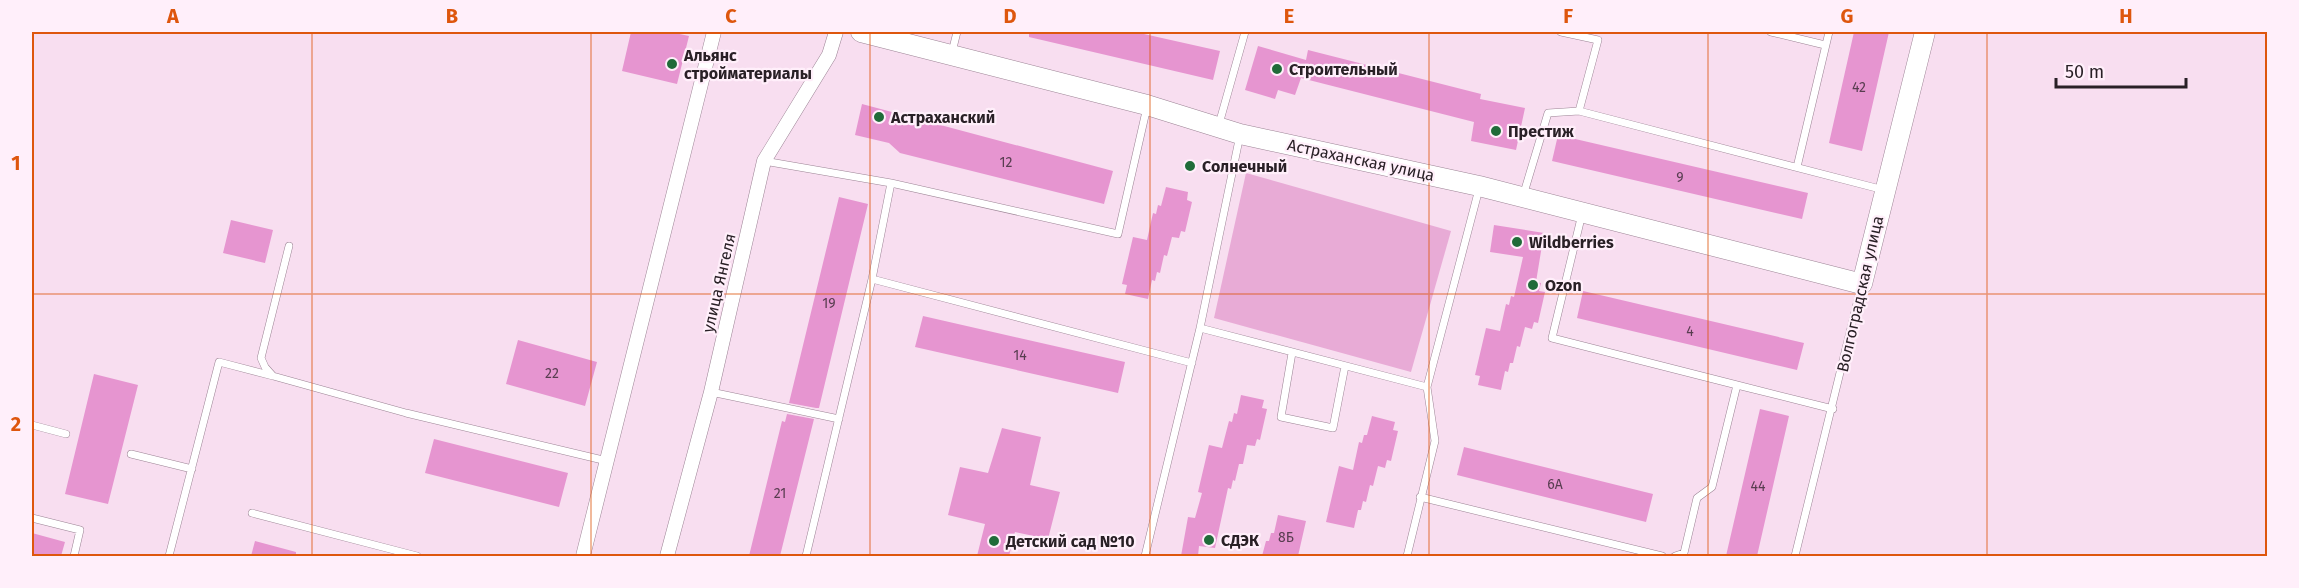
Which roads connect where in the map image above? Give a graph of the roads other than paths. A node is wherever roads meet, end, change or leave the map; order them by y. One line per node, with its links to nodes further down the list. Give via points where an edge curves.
1 (714, 32): 41 (street)
2 (836, 32): 18 (street, улица Янгеля, via 830,55)
3 (861, 32): 13 (street, Астраханская улица)
4 (957, 32): 13 (lane)
5 (1243, 32): 16 (lane)
6 (1561, 32): 11 (lane)
7 (1600, 32): 11 (lane)
8 (1771, 32): 12 (lane)
9 (1829, 32): 12 (lane)
10 (1925, 32): 22 (street, Волгоградская улица)
11 (1598, 40): 15 (lane)
12 (1825, 45): 19 (lane)
13 (951, 53): 14 (street, Астраханская улица)
14 (1147, 105): 16 (street, Астраханская улица); 20 (lane, via 1118,234)
15 (1579, 111): 19 (lane); 23 (lane, via 1548,113)
16 (1218, 126): 17 (street, Астраханская улица)
17 (1240, 134): 21 (street, Астраханская улица); 28 (lane)
18 (764, 161): 20 (lane); 35 (street, улица Янгеля)
19 (1797, 167): 22 (lane)
20 (891, 183): 26 (lane)
21 (1479, 186): 23 (street, Астраханская улица); 34 (lane)
22 (1885, 190): 27 (street, Волгоградская улица)
23 (1522, 198): 24 (street, Астраханская улица)
24 (1582, 212): 27 (street, Астраханская улица); 33 (lane, via 1552,338)
25 (289, 246): 32 (lane, via 261,358)
26 (872, 279): 30 (lane); 37 (lane)
27 (1862, 284): 36 (lane, Волгоградская улица)
28 (1200, 328): 29 (lane); 30 (lane)
29 (1292, 353): 31 (lane); 31 (lane, via 1281,417 1333,428)
30 (1191, 363): 52 (lane)
31 (1345, 366): 34 (lane)
32 (273, 376): 41 (lane, via 406,413); 42 (lane, via 219,362)
33 (1737, 385): 36 (lane); 55 (lane, via 1712,487 1697,498 1684,553)
34 (1427, 387): 43 (lane, via 1434,441)
35 (711, 392): 37 (lane); 50 (street, улица Янгеля)
36 (1833, 409): 56 (lane, Волгоградская улица)
37 (839, 419): 51 (lane)
38 (32, 425): 39 (lane)
39 (66, 434)
40 (131, 454): 42 (lane)
41 (607, 461): 49 (street)
42 (192, 468): 47 (lane)
43 (1420, 497): 53 (lane); 54 (lane)
44 (252, 513): 48 (lane)
45 (32, 518): 46 (lane, via 80,531)
46 (74, 556)
47 (169, 556)
48 (417, 556)
49 (583, 556)
50 (667, 556)
51 (806, 556)
52 (1145, 556)
53 (1407, 556)
54 (1662, 556)
55 (1675, 556)
56 (1795, 556)

